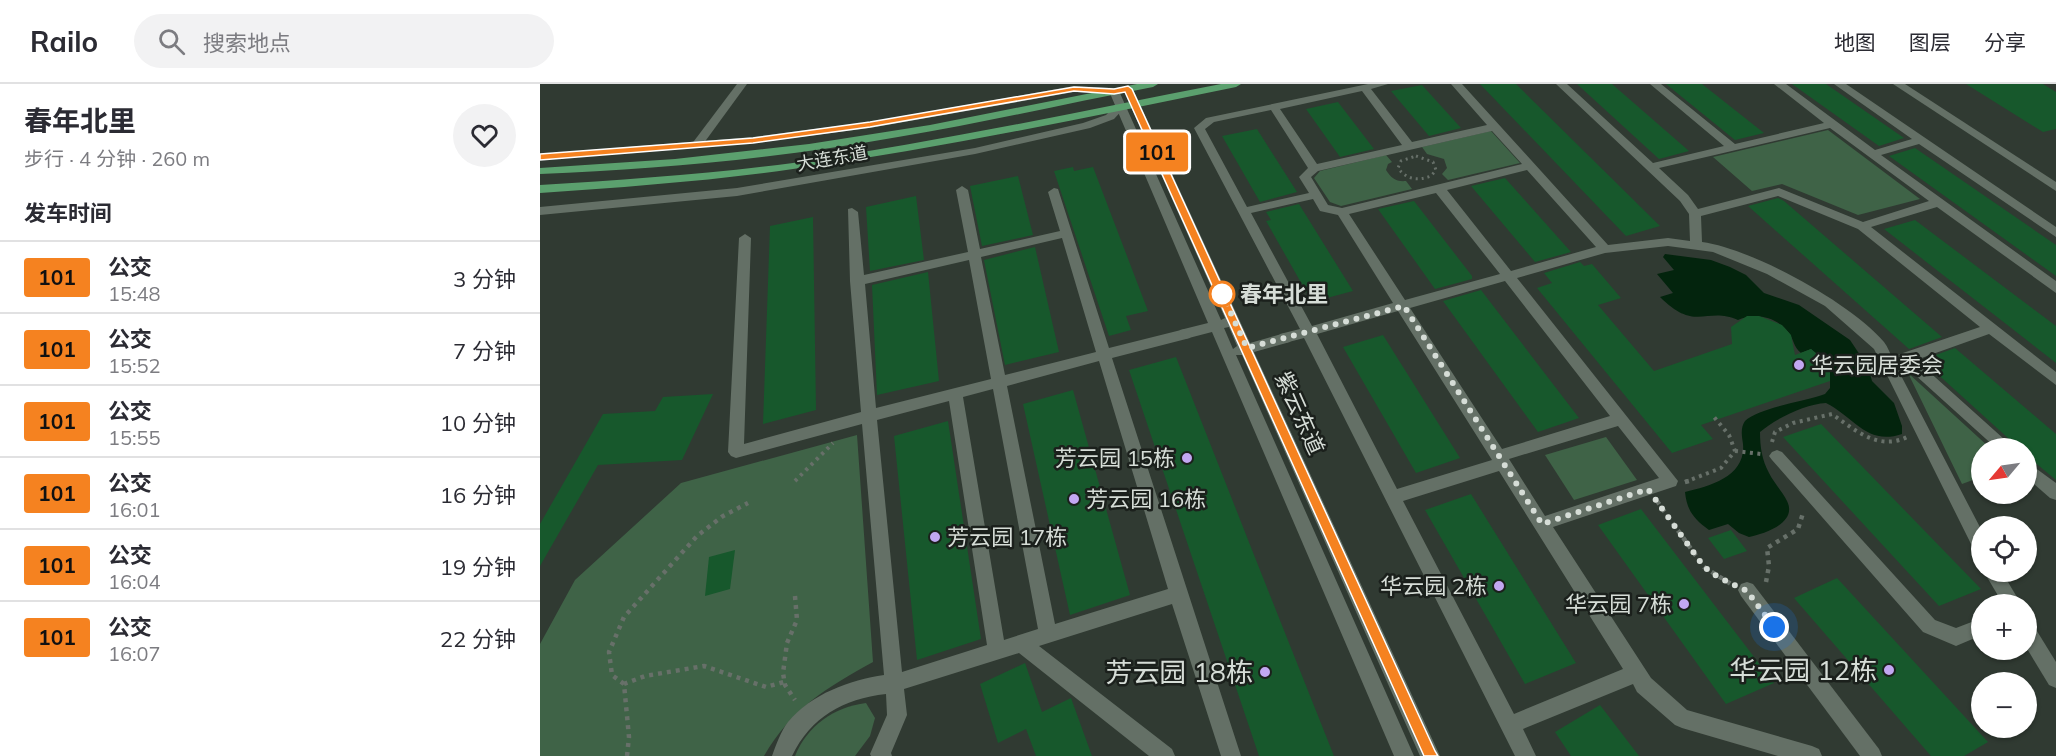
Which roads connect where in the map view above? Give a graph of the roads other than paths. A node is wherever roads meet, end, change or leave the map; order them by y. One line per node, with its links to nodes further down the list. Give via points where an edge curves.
1 (742, 84): 19 (street)
2 (1153, 84): 13 (main road)
3 (1236, 84): 14 (main road)
4 (1383, 84): 12 (street)
5 (1456, 84): 17 (street)
6 (1561, 84): 25 (street)
7 (1655, 84): 21 (street)
8 (1779, 84): 16 (street)
9 (1839, 84): 18 (street)
10 (1898, 84): 29 (street)
11 (1913, 84): 28 (street)
12 (1365, 88): 15 (street); 20 (street)
13 (1121, 90): 14 (street, 紫云东道); 19 (street, 大连东道, via 1074,89 870,125); 27 (main road, via 795,150 650,165)
14 (1128, 105): 31 (main road, via 909,148 792,166); 36 (street, 大连东道, via 1110,117 1079,128 975,151 737,192); 52 (street, 紫云东道); 53 (street, 紫云东道)
15 (1274, 107): 26 (street); 37 (street, via 1210,120 1199,128)
16 (1832, 124): 21 (street); 22 (street)
17 (1495, 127): 20 (street); 24 (street)
18 (1921, 140): 22 (street); 43 (street)
19 (697, 145): 23 (street, 大连东道)
20 (1409, 146): 26 (street)
21 (1733, 148): 25 (street)
22 (1872, 154): 35 (street)
23 (540, 157)
24 (1530, 166): 30 (street); 46 (street)
25 (1651, 167): 40 (street)
26 (1314, 168): 34 (street, via 1305,177)
27 (540, 171)
28 (2056, 176)
29 (2056, 187)
30 (1439, 188): 39 (street); 48 (street)
31 (540, 189)
32 (962, 190): 47 (street)
33 (1054, 192): 42 (street)
34 (1316, 195): 37 (street); 39 (street, via 1324,208)
35 (1939, 202): 41 (street); 50 (street)
36 (540, 211)
37 (1244, 211): 55 (street)
38 (852, 212): 49 (street)
39 (1342, 212): 51 (street)
40 (1695, 214): 41 (street, via 1779,192); 45 (street)
41 (1862, 226): 54 (street)
42 (1067, 233): 47 (street); 58 (street)
43 (2056, 233)
44 (745, 238): 64 (street, via 736,452)
45 (1696, 246): 46 (street, via 1668,242); 60 (street, via 1715,248 1772,271 1830,303 1879,346)
46 (1605, 249): 48 (street)
47 (974, 254): 49 (street); 62 (street)
48 (1509, 277): 51 (street); 65 (street)
49 (857, 281): 64 (street)
50 (2056, 288)
51 (1404, 306): 55 (street); 68 (street)
52 (1234, 320): 53 (street); 56 (street, 紫云东道)
53 (1216, 325): 57 (street, 紫云东道); 58 (street)
54 (1991, 328): 59 (street); 61 (street)
55 (1308, 332): 56 (street); 71 (street)
56 (1247, 348): 57 (street); 90 (street, 紫云东道)
57 (1228, 354): 89 (street, 紫云东道)
58 (1106, 355): 62 (street); 75 (street)
59 (1905, 358): 60 (street); 66 (street)
60 (1887, 364): 73 (street)
61 (2056, 380)
62 (998, 383): 63 (street); 77 (street)
63 (955, 394): 64 (street); 80 (street)
64 (870, 416): 83 (street)
65 (1621, 419): 68 (street); 72 (street, via 1671,481)
66 (1995, 438)
67 (1777, 456): 76 (street, via 1929,626 1956,638)
68 (1501, 459): 71 (street); 72 (street)
69 (2037, 477): 70 (street)
70 (2056, 494)
71 (1393, 497): 84 (street)
72 (1542, 524): 81 (street)
73 (1971, 528)
74 (1747, 591): 93 (street)
75 (1178, 594): 77 (street); 88 (street)
76 (1971, 631)
77 (1048, 635): 78 (street)
78 (1021, 644): 80 (street); 87 (street)
79 (2037, 647): 82 (street)
80 (997, 651): 83 (street)
81 (1637, 673): 84 (street); 92 (street, via 1644,685 1682,718)
82 (2056, 679)
83 (895, 683): 85 (street, via 897,714); 86 (street, via 866,687 831,699 795,729)
84 (1510, 725): 91 (street)
85 (880, 755)
86 (782, 756)
87 (1165, 756)
88 (1231, 756)
89 (1404, 756)
90 (1430, 756)
91 (1526, 756)
92 (1812, 756)
93 (1872, 756)

